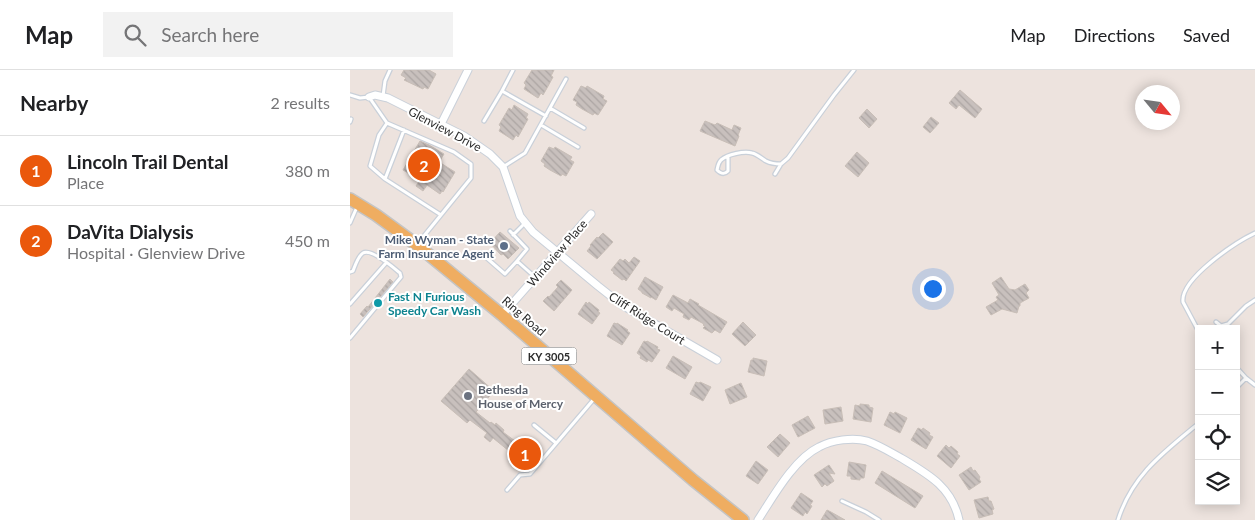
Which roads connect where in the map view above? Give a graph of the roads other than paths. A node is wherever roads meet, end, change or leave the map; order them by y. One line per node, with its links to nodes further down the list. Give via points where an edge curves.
1 (390, 70): 9 (lane)
2 (468, 70): 14 (street)
3 (513, 70): 6 (lane)
4 (854, 70): 20 (lane)
5 (566, 80): 10 (lane)
6 (502, 91): 11 (lane); 12 (lane)
7 (350, 95): 8 (lane)
8 (369, 97): 9 (street, Glenview Drive); 13 (lane)
9 (383, 97): 14 (street, Glenview Drive)
10 (550, 108): 11 (lane); 16 (lane)
11 (546, 116): 15 (lane)
12 (484, 122)
13 (387, 123): 17 (lane); 23 (lane, via 379,135 370,166)
14 (441, 124): 21 (street, Glenview Drive, via 473,141)
15 (540, 125): 18 (lane); 21 (lane, via 524,153)
16 (584, 128)
17 (404, 130): 23 (lane); 26 (lane, via 454,152 471,164 471,178)
18 (578, 147)
19 (728, 156): 19 (lane, via 718,165 720,173 728,172); 20 (lane, via 752,153 766,161)
20 (781, 164): 22 (lane)
21 (503, 167): 28 (street, Glenview Drive, via 516,207)
22 (775, 174)
23 (385, 179): 26 (lane)
24 (354, 202): 27 (lane); 32 (main road, Ring Road / KY 3005)
25 (591, 214): 33 (street, Windview Place)
26 (441, 216): 32 (lane)
27 (350, 223)
28 (525, 223): 31 (lane); 33 (street, Glenview Drive)
29 (510, 231): 31 (lane)
30 (1255, 233): 43 (lane, via 1211,261 1185,289 1183,302)
31 (513, 235): 35 (lane, via 527,249)
32 (417, 245): 41 (main road, Ring Road / KY 3005)
33 (558, 252): 38 (street, Windview Place); 45 (street, Cliff Ridge Court, via 622,305)
34 (481, 253): 35 (lane, via 505,274)
35 (517, 261): 38 (lane)
36 (386, 263): 37 (lane, via 370,252 364,252); 40 (lane); 44 (lane, via 401,277)
37 (350, 272)
38 (536, 278): 41 (street, Windview Place)
39 (1255, 300): 42 (lane, via 1228,324 1221,326)
40 (350, 304)
41 (502, 315): 50 (main road, Ring Road / KY 3005)
42 (1216, 322)
43 (1195, 325)
44 (351, 336)
45 (717, 360)
46 (1239, 370): 47 (lane)
47 (1246, 378): 48 (lane); 49 (lane)
48 (1240, 384)
49 (1255, 385)
50 (596, 396): 53 (lane); 56 (main road, Ring Road / KY 3005)
51 (534, 425): 53 (lane)
52 (1195, 426): 60 (lane, via 1140,477)
53 (556, 443): 54 (lane, via 530,474 520,474)
54 (507, 490)
55 (842, 500): 58 (lane)
56 (743, 520)
57 (758, 520): 59 (street, via 808,454 819,446 854,439 879,446 928,474 947,492)
58 (878, 520)
59 (959, 520)
60 (1118, 520)

